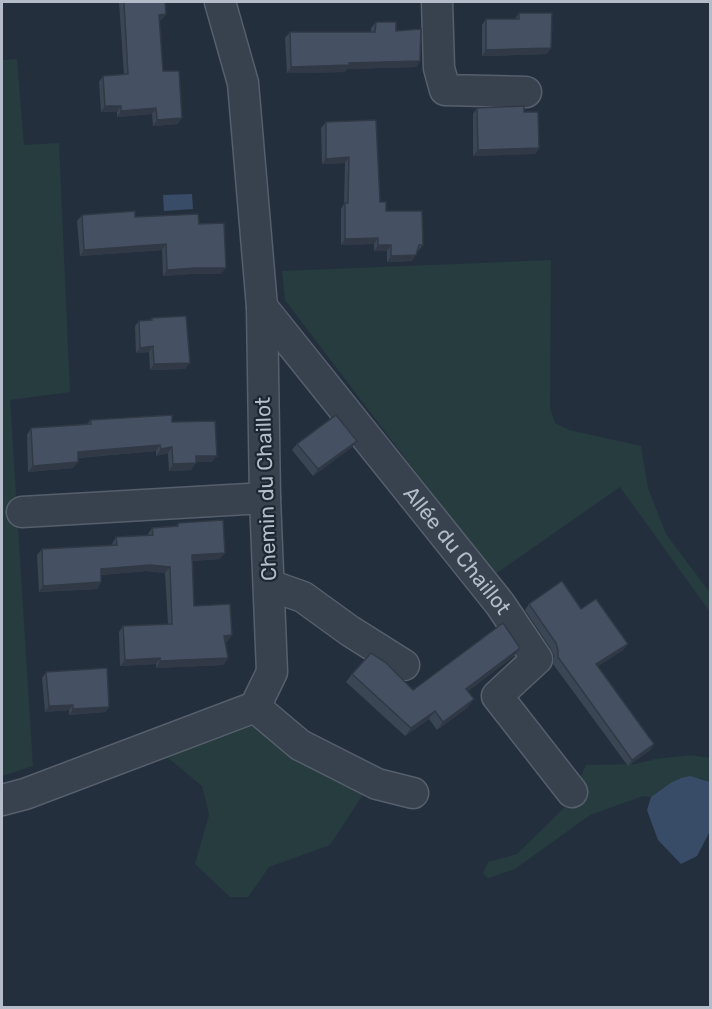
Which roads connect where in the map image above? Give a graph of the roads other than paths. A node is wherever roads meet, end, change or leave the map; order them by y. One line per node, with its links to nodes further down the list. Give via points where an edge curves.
1 (220, 2): 4 (street, Chemin du Chaillot, via 243,83)
2 (437, 2): 3 (street, via 439,69 445,90)
3 (526, 92)
4 (262, 307): 5 (street, Chemin du Chaillot); 10 (street, Allée du Chaillot, via 500,604 537,659 497,696)
5 (265, 498): 6 (street); 7 (street, Chemin du Chaillot)
6 (22, 512)
7 (268, 585): 8 (street, via 303,597); 9 (street, Chemin du Chaillot, via 272,672)
8 (404, 665)
9 (255, 707): 11 (street, via 300,745 377,784); 12 (street)
10 (572, 792)
11 (413, 793)
12 (2, 800)

